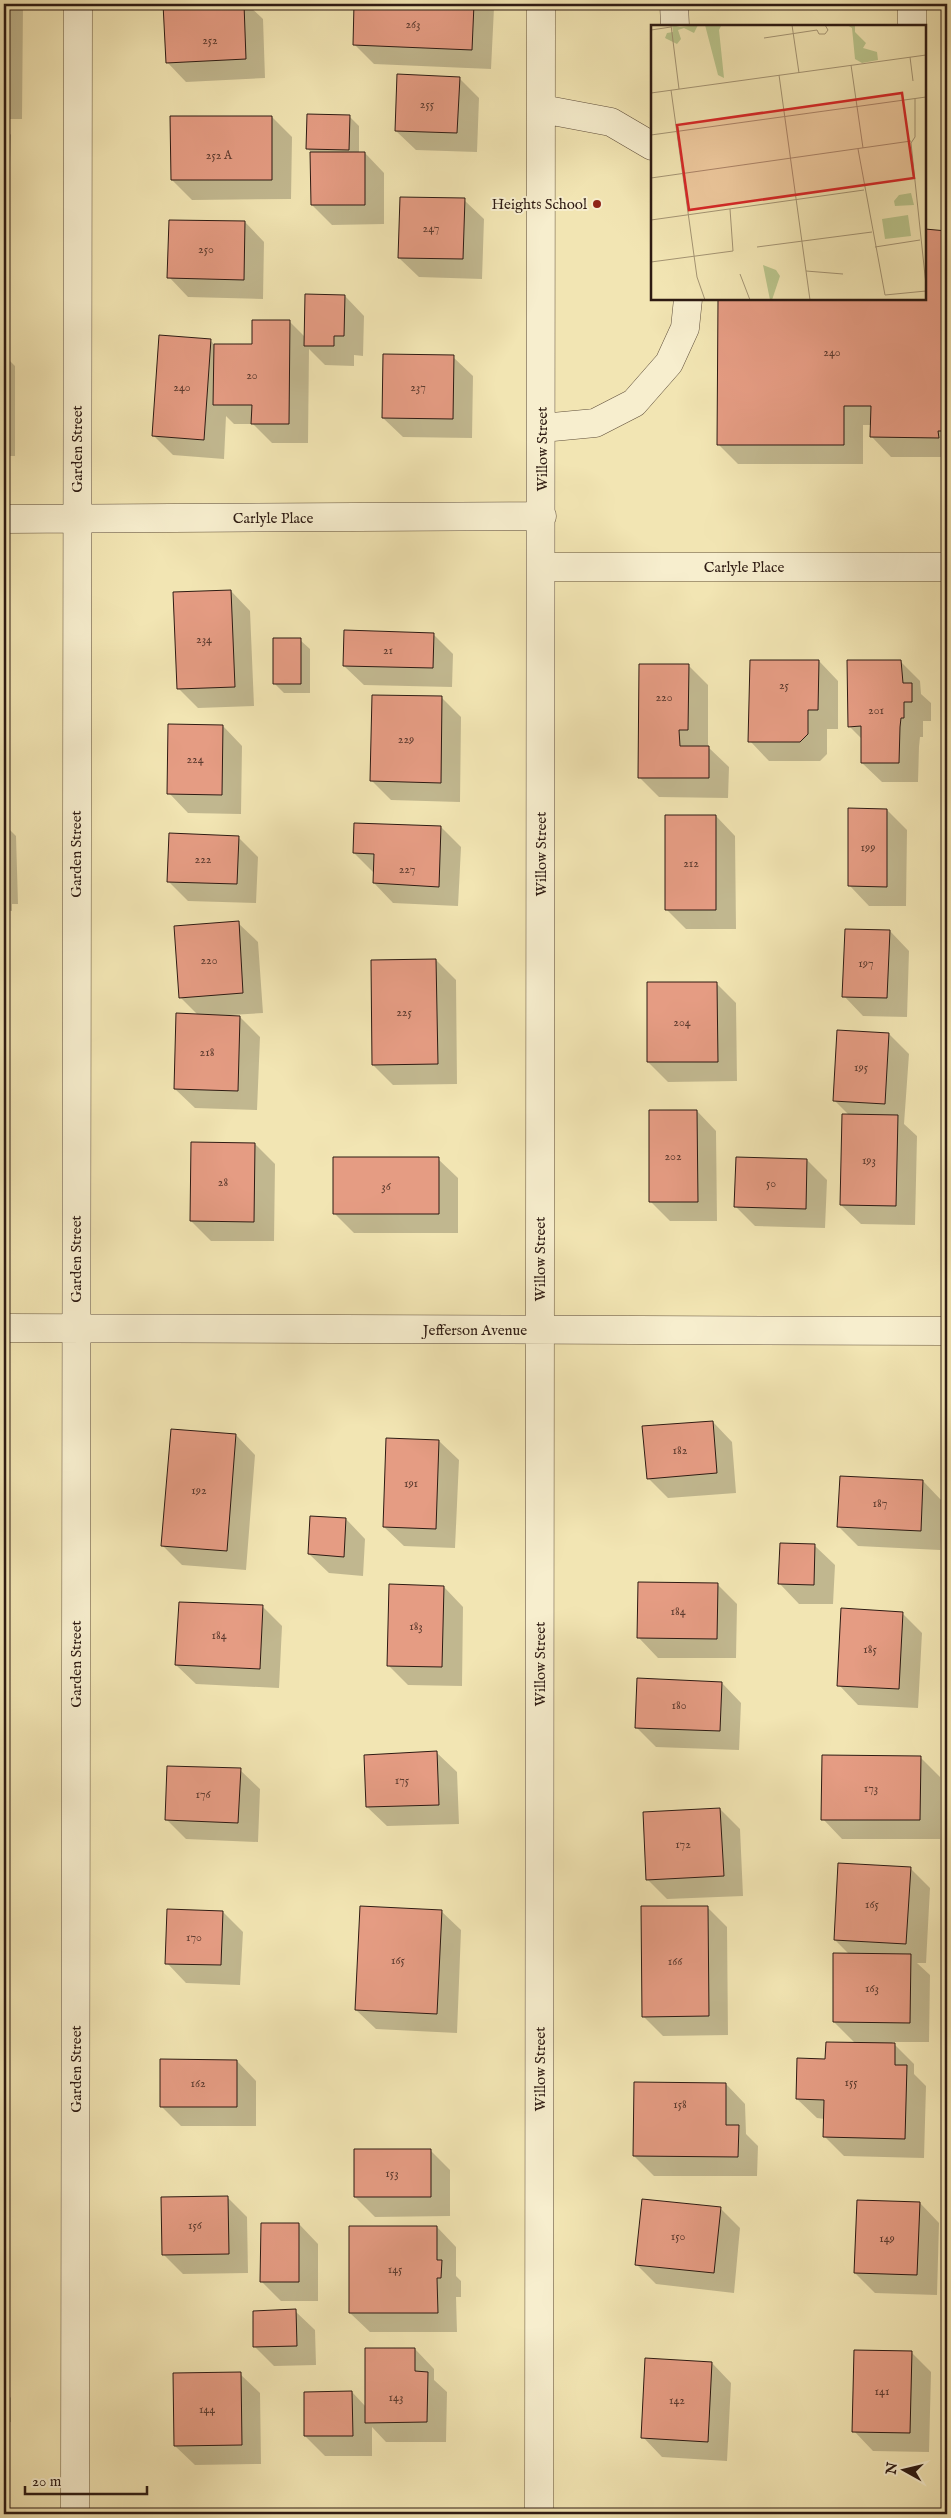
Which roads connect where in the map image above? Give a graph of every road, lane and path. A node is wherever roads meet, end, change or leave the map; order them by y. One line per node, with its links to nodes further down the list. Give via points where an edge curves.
1 (78, 4): 12 (street, Garden Street)
2 (542, 4): 7 (street, Willow Street)
3 (674, 4): 5 (street)
4 (912, 4): 6 (street)
5 (675, 25)
6 (912, 25)
7 (542, 109): 8 (street, via 611,122); 10 (street, Willow Street)
8 (651, 145)
9 (688, 300): 10 (street, via 685,328 669,363 634,403 595,423)
10 (542, 428): 11 (street, Willow Street)
11 (542, 516): 12 (street, Carlyle Place); 14 (street, Willow Street)
12 (77, 518): 13 (street, Carlyle Place); 17 (street, Garden Street)
13 (4, 519)
14 (542, 567): 15 (street, Carlyle Place); 18 (street, Willow Street)
15 (947, 567)
16 (4, 1328): 17 (street, Jefferson Avenue)
17 (77, 1328): 18 (street, Jefferson Avenue); 20 (street, Garden Street)
18 (540, 1330): 19 (street, Jefferson Avenue); 21 (street, Willow Street)
19 (947, 1331)
20 (75, 2514)
21 (539, 2514)

